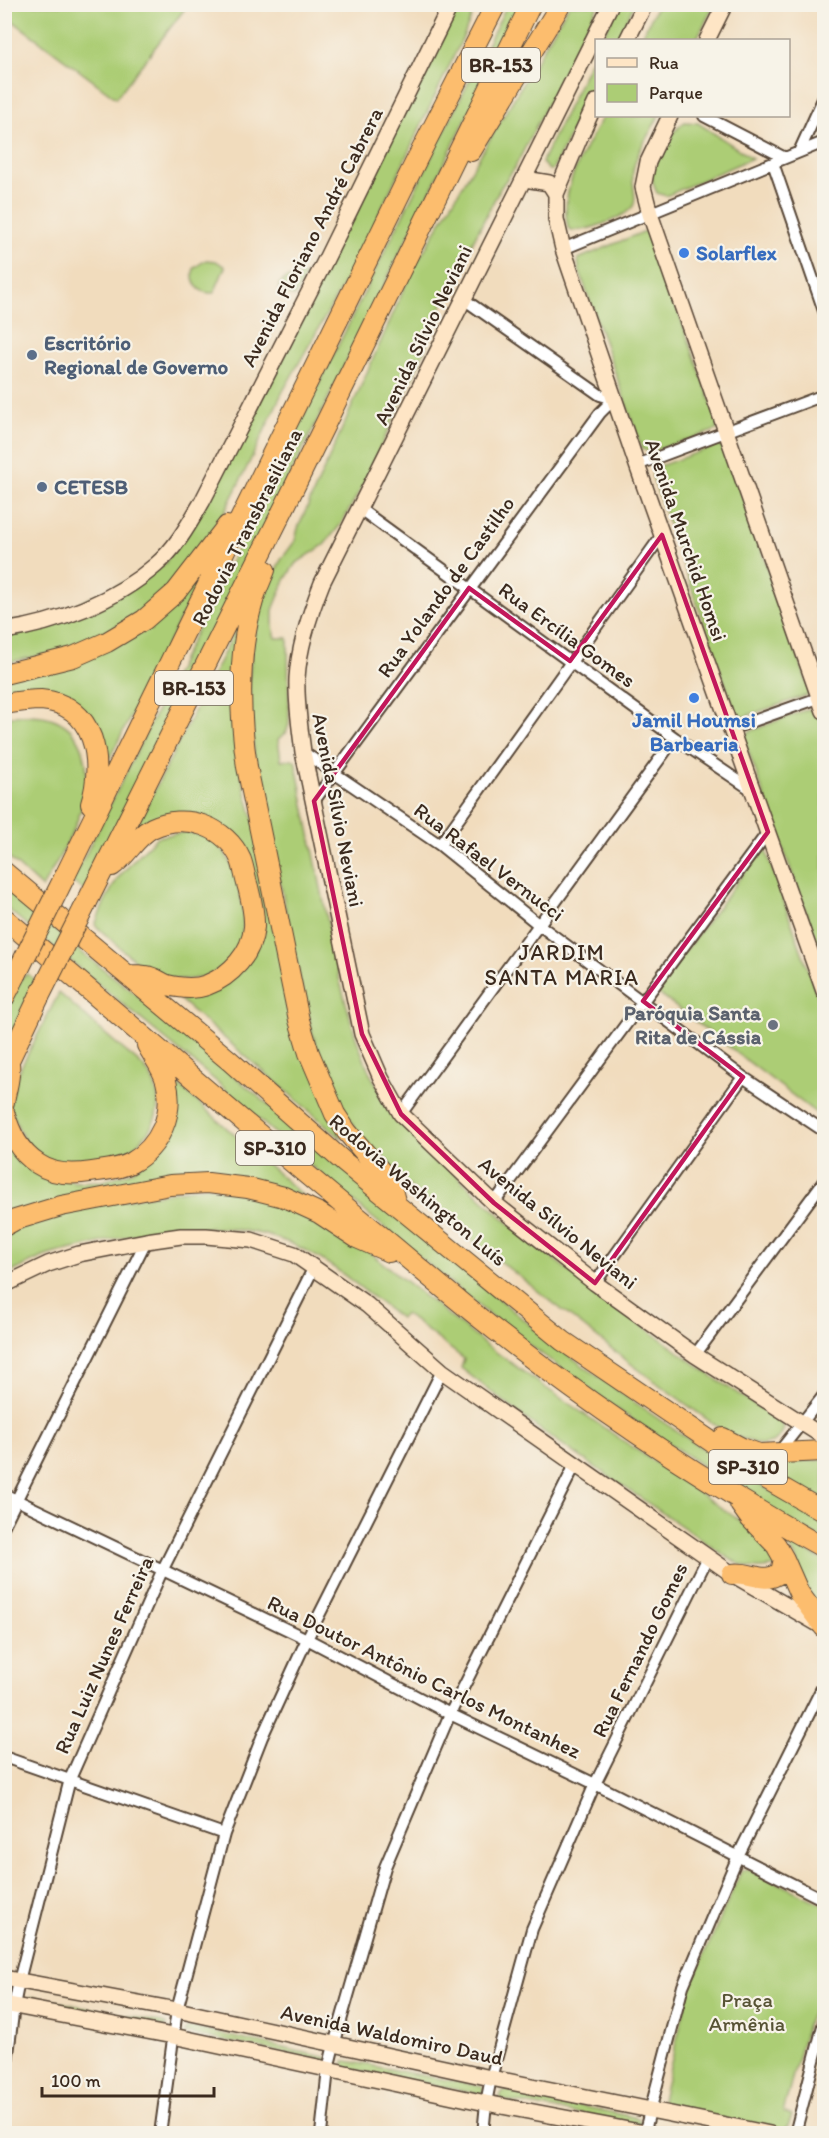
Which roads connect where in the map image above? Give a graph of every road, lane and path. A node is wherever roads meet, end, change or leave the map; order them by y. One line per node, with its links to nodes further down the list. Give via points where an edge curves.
1 (451, 4): 36 (main road, Avenida Floriano André Cabrera, via 326,259 183,534 157,564 132,584 84,609)
2 (481, 4): 13 (highway, via 443,91)
3 (496, 4): 13 (highway, Rodovia Transbrasiliana / BR-153)
4 (531, 4): 20 (highway, Rodovia Transbrasiliana / BR-153)
5 (561, 4): 20 (highway, via 466,158)
6 (611, 4): 21 (main road, Avenida Sílvio Neviani)
7 (645, 4): 9 (main road)
8 (724, 4): 10 (main road)
9 (628, 39)
10 (707, 39)
11 (825, 97): 17 (street)
12 (595, 106): 22 (main road, Avenida Murchid Homsi)
13 (441, 113): 31 (highway, Rodovia Transbrasiliana / BR-153)
14 (670, 117): 23 (main road, via 648,162 643,187)
15 (706, 117): 18 (street)
16 (825, 142): 17 (street)
17 (799, 152): 18 (street)
18 (785, 158): 19 (street)
19 (773, 163): 23 (street); 26 (street)
20 (449, 170): 32 (highway, Rodovia Transbrasiliana / BR-153)
21 (525, 179): 22 (main road, via 549,183); 25 (main road, Avenida Sílvio Neviani)
22 (556, 194): 24 (main road, Avenida Murchid Homsi, via 556,219)
23 (650, 214): 24 (street); 29 (main road)
24 (563, 249): 28 (main road, Avenida Murchid Homsi)
25 (465, 300): 28 (street, via 600,395); 33 (main road, Avenida Sílvio Neviani)
26 (825, 311)
27 (825, 394): 29 (street)
28 (614, 399): 30 (main road, Avenida Murchid Homsi); 35 (street, Rua Yolando de Castilho)
29 (728, 432): 30 (street); 39 (main road)
30 (637, 465): 34 (main road, Avenida Murchid Homsi)
31 (258, 483): 38 (highway, via 177,592 144,620 73,657); 47 (highway, Rodovia Transbrasiliana / BR-153)
32 (286, 504): 51 (highway, Rodovia Transbrasiliana / BR-153); 66 (highway, via 281,534 253,600 245,640 240,686 247,767 309,1053 335,1114 390,1182)
33 (360, 509): 35 (street, Rua Ercília Gomes); 43 (main road, Avenida Sílvio Neviani, via 308,616 297,677)
34 (662, 535): 37 (street); 41 (main road, Avenida Murchid Homsi)
35 (469, 588): 37 (street, Rua Ercília Gomes); 44 (street, Rua Yolando de Castilho)
36 (4, 631)
37 (570, 662): 42 (street, Rua Ercília Gomes); 49 (street)
38 (4, 674)
39 (823, 702): 41 (street)
40 (4, 704): 47 (highway, via 43,700 53,703 75,714 88,730 98,766)
41 (730, 729): 45 (main road, Avenida Murchid Homsi)
42 (675, 738): 45 (street, Rua Ercília Gomes); 53 (street)
43 (303, 752): 44 (street, Rua Rafael Vernucci); 46 (main road, Avenida Sílvio Neviani)
44 (334, 774): 46 (street, Rua Yolando de Castilho); 49 (street, Rua Rafael Vernucci)
45 (753, 791): 48 (main road, Avenida Murchid Homsi)
46 (314, 801): 63 (main road, Avenida Sílvio Neviani, via 362,1034)
47 (89, 826): 56 (highway, Rodovia Transbrasiliana / BR-153, bridge)
48 (768, 832): 55 (main road, Avenida Murchid Homsi); 57 (street)
49 (440, 845): 53 (street, Rua Rafael Vernucci)
50 (4, 872): 54 (highway, Rodovia Washington Luís / SP-310)
51 (103, 872): 54 (highway, via 151,829 172,822 193,822 213,828 229,841 241,860 252,906 254,928 248,946 224,978 188,988 147,976); 59 (highway, Rodovia Transbrasiliana / BR-153, bridge)
52 (4, 918): 58 (highway, SP-310)
53 (538, 924): 57 (street, Rua Rafael Vernucci); 63 (street)
54 (126, 975): 66 (highway, Rodovia Washington Luís / SP-310)
55 (825, 991)
56 (4, 998)
57 (643, 1001): 60 (street, Rua Rafael Vernucci); 67 (street)
58 (140, 1032): 62 (highway, via 166,1080 169,1099 160,1136 130,1164 77,1174 48,1169 21,1150); 70 (highway, SP-310)
59 (7, 1067): 61 (highway, Rodovia Transbrasiliana, via 11,1076)
60 (743, 1077): 64 (street, Rua Rafael Vernucci); 72 (street)
61 (4, 1102)
62 (4, 1112)
63 (401, 1114): 67 (main road, Avenida Sílvio Neviani)
64 (825, 1131)
65 (825, 1181): 74 (street)
66 (396, 1203): 77 (highway, Rodovia Washington Luís / SP-310, via 563,1341)
67 (494, 1203): 72 (main road, Avenida Sílvio Neviani)
68 (4, 1226): 70 (highway, via 61,1206 170,1185 208,1183 284,1197 319,1213 357,1238)
69 (146, 1241): 71 (main road, via 206,1236 251,1240 294,1254); 73 (main road, via 79,1254); 85 (street)
70 (412, 1262): 84 (highway, SP-310, via 569,1386)
71 (314, 1267): 75 (main road, via 367,1305); 91 (street, Rua Luiz Nunes Ferreira)
72 (595, 1282): 74 (main road, Avenida Sílvio Neviani)
73 (4, 1285)
74 (695, 1355): 78 (main road, Avenida Sílvio Neviani)
75 (442, 1371): 82 (main road); 94 (street)
76 (825, 1395): 78 (street)
77 (675, 1416): 81 (highway, via 742,1448 759,1454); 86 (highway, Rodovia Washington Luís / SP-310, via 765,1478)
78 (803, 1424): 79 (main road, Avenida Sílvio Neviani); 81 (street)
79 (825, 1437)
80 (825, 1451): 81 (highway)
81 (778, 1453)
82 (575, 1464): 89 (main road); 96 (street)
83 (4, 1494): 85 (street, Rua Doutor Antônio Carlos Montanhez)
84 (733, 1495): 88 (highway, SP-310); 90 (highway)
85 (16, 1500): 87 (street); 91 (street, Rua Doutor Antônio Carlos Montanhez)
86 (825, 1512)
87 (4, 1525)
88 (825, 1548)
89 (708, 1557): 92 (main road); 99 (street, Rua Fernando Gomes)
90 (784, 1559): 92 (highway, via 781,1572 768,1579); 93 (highway, via 799,1593)
91 (162, 1571): 94 (street, Rua Doutor Antônio Carlos Montanhez); 98 (street, Rua Luiz Nunes Ferreira)
92 (732, 1574): 93 (main road)
93 (825, 1627)
94 (306, 1639): 96 (street, Rua Doutor Antônio Carlos Montanhez); 100 (street)
95 (825, 1684): 101 (street)
96 (450, 1714): 99 (street, Rua Doutor Antônio Carlos Montanhez); 108 (street, via 386,1867)
97 (4, 1757): 98 (street)
98 (70, 1779): 100 (street); 103 (street, Rua Luiz Nunes Ferreira)
99 (595, 1784): 101 (street, Rua Doutor Antônio Carlos Montanhez); 110 (street, Rua Fernando Gomes, via 532,1929)
100 (224, 1834): 105 (street)
101 (738, 1856): 102 (street, Rua Doutor Antônio Carlos Montanhez); 113 (street, via 683,1986)
102 (825, 1900)
103 (12, 1979): 104 (street, Rua Luiz Nunes Ferreira); 105 (main road, Avenida Waldomiro Daud)
104 (9, 2005): 107 (main road); 111 (street, Rua Luiz Nunes Ferreira)
105 (177, 2010): 107 (street); 108 (main road, Avenida Waldomiro Daud)
106 (825, 2022): 119 (street)
107 (173, 2036): 109 (main road); 114 (street)
108 (334, 2045): 109 (street); 110 (main road, Avenida Waldomiro Daud)
109 (328, 2068): 112 (main road); 115 (street)
110 (491, 2078): 112 (street, Rua Fernando Gomes); 113 (main road, Avenida Waldomiro Daud)
111 (4, 2085)
112 (486, 2103): 116 (street, Rua Fernando Gomes); 117 (main road)
113 (650, 2110): 117 (street); 118 (main road, Avenida Waldomiro Daud)
114 (160, 2133)
115 (321, 2133)
116 (483, 2133)
117 (646, 2133)
118 (770, 2133)
119 (795, 2133)

